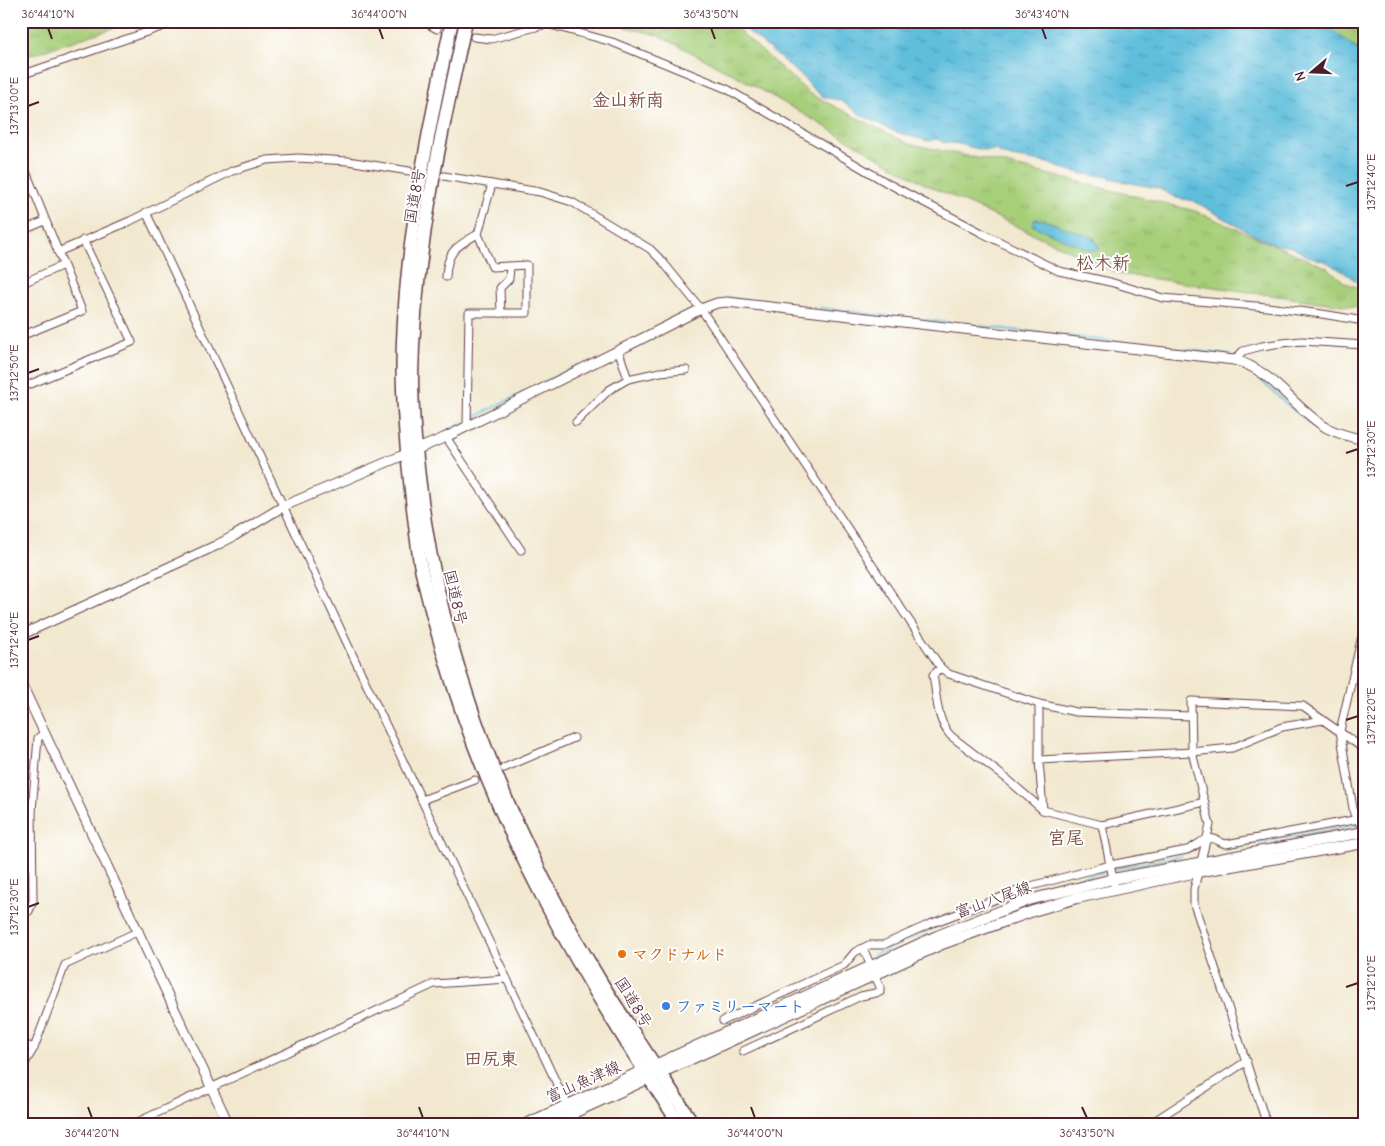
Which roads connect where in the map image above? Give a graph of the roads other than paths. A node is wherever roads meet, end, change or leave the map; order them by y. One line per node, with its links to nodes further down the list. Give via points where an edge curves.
1 (179, 21): 7 (street)
2 (423, 21): 5 (street)
3 (452, 21): 37 (highway, 国道8号, via 432,114 408,275 403,388)
4 (466, 21): 37 (highway, 国道8号, via 423,232 412,378)
5 (437, 29)
6 (474, 38): 25 (street, via 491,39 547,24 612,42 727,89 889,184 1059,271 1163,298 1276,308)
7 (21, 75)
8 (21, 159): 11 (street)
9 (409, 171): 13 (street, via 348,161 267,160 232,171)
10 (444, 176): 12 (street)
11 (24, 178): 14 (street)
12 (492, 184): 16 (street); 23 (street, via 540,192 572,202 610,224 650,249)
13 (146, 212): 17 (street); 38 (street)
14 (45, 221): 15 (street); 18 (street)
15 (21, 231)
16 (478, 234): 20 (street, via 492,268); 21 (street, via 455,247 446,265)
17 (83, 240): 18 (street); 32 (street, via 132,342)
18 (58, 252): 19 (street)
19 (63, 265): 22 (street); 26 (street, via 82,311)
20 (510, 266): 24 (street, via 509,279 500,288); 24 (street, via 528,265 527,313)
21 (446, 277)
22 (21, 284)
23 (701, 310): 28 (street); 29 (street, via 727,302); 42 (street)
24 (501, 313): 34 (street, via 469,313)
25 (1364, 321)
26 (21, 336)
27 (1364, 345): 29 (street, via 1282,343 1243,352)
28 (619, 352): 31 (street); 34 (street)
29 (1234, 360): 36 (street, via 1258,370 1316,421 1341,434)
30 (686, 370): 31 (street)
31 (628, 379): 33 (street, via 609,390)
32 (21, 388)
33 (576, 422)
34 (467, 426): 35 (street)
35 (446, 436): 37 (street); 39 (street)
36 (1364, 440)
37 (411, 451): 38 (street); 80 (highway, 国道8号, via 420,563 460,710 481,765 536,888 578,963)
38 (284, 506): 41 (street, via 215,546); 55 (street)
39 (521, 550)
40 (1364, 627): 47 (street)
41 (21, 635)
42 (941, 668): 44 (street, via 963,680); 57 (street, via 933,675 938,712 944,728)
43 (21, 683): 48 (street)
44 (1039, 704): 45 (street, via 1076,712); 52 (street)
45 (1190, 716): 46 (street, via 1191,701 1303,706); 51 (street)
46 (1323, 720): 47 (street); 51 (street, via 1282,727 1232,748)
47 (1340, 731): 50 (street); 60 (street, via 1354,814)
48 (44, 733): 58 (street, via 38,738); 70 (street)
49 (574, 738): 53 (street)
50 (1364, 749)
51 (1192, 752): 52 (street); 56 (street)
52 (1039, 760): 57 (street)
53 (504, 768)
54 (475, 780): 55 (street)
55 (422, 800): 73 (street)
56 (1205, 802): 61 (street); 63 (street, via 1210,824)
57 (1043, 810): 61 (street)
58 (32, 811): 59 (street); 69 (street, via 33,902 29,911)
59 (21, 816)
60 (1360, 818): 62 (street); 63 (street, via 1226,844)
61 (1102, 825): 66 (street)
62 (1364, 831): 65 (main road, 富山八尾線)
63 (1206, 838): 65 (street); 66 (street, via 1187,850)
64 (1364, 843): 67 (main road, 富山八尾線)
65 (1202, 862): 67 (street); 68 (main road, 富山八尾線)
66 (1110, 865): 68 (street); 71 (street, via 1031,886 883,945)
67 (1197, 872): 68 (main road, 富山八尾線); 78 (street, via 1194,904)
68 (1114, 884): 72 (main road, 富山八尾線, via 1029,900 937,936)
69 (21, 916)
70 (139, 931): 76 (street, via 65,965); 81 (street)
71 (863, 948): 72 (street); 74 (street, via 844,965)
72 (873, 971): 77 (street, via 880,992 861,996); 80 (main road, 富山八尾線)
73 (507, 979): 81 (street, via 434,984); 82 (street)
74 (722, 1021)
75 (21, 1043): 76 (street)
76 (34, 1048): 79 (street)
77 (743, 1051)
78 (1247, 1061): 90 (street); 91 (street)
79 (21, 1070)
80 (652, 1072): 82 (main road, 富山魚津線); 88 (highway, 国道8号); 89 (highway, 国道8号)
81 (212, 1087): 83 (street); 84 (street)
82 (569, 1109): 85 (main road, 富山魚津線); 86 (main road, 富山魚津線); 87 (street)
83 (131, 1125)
84 (229, 1125)
85 (524, 1125)
86 (547, 1125)
87 (579, 1125)
88 (680, 1125)
89 (694, 1125)
90 (1148, 1125)
91 (1267, 1125)

